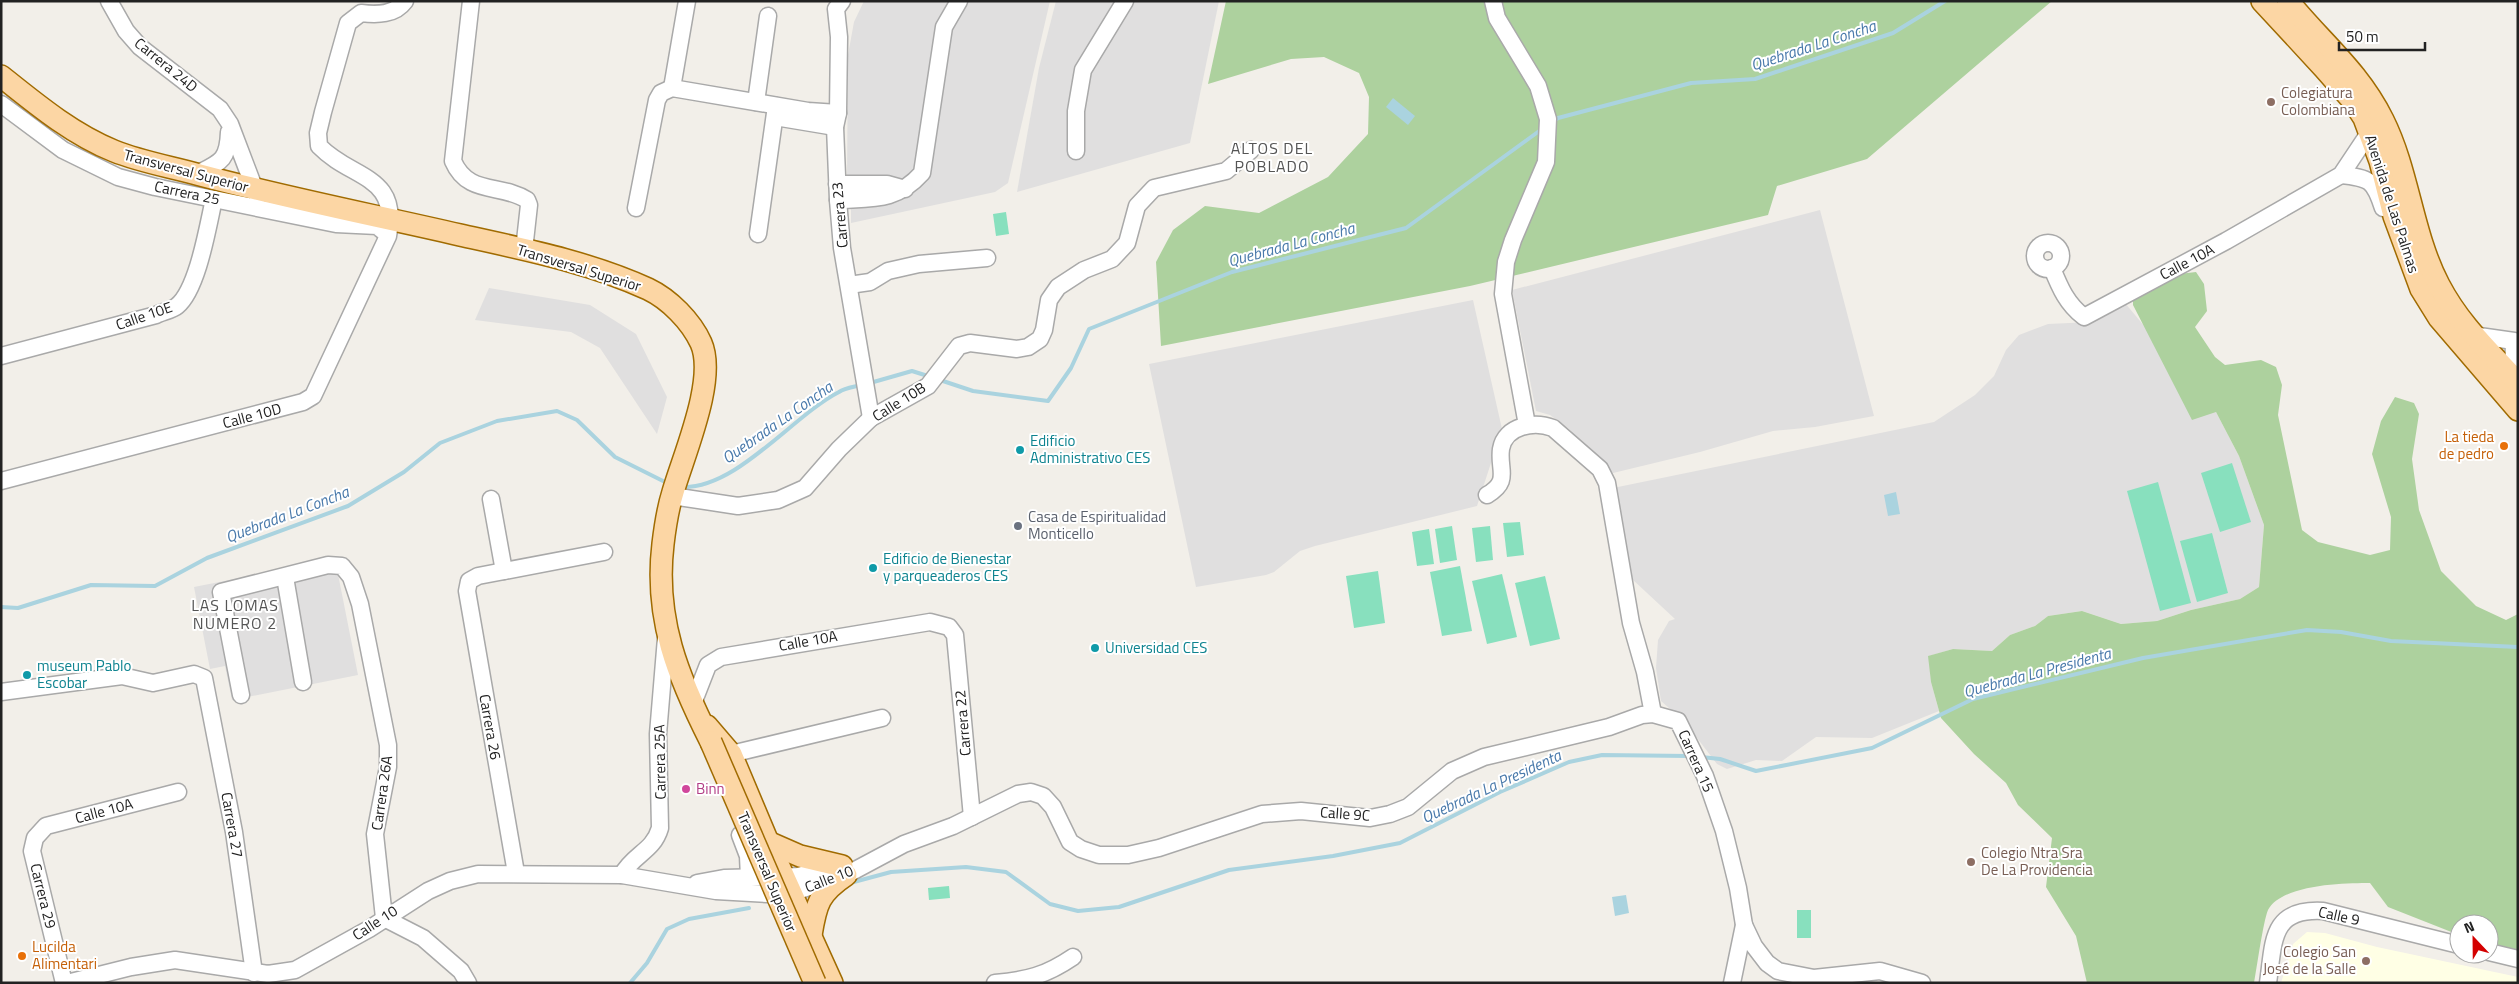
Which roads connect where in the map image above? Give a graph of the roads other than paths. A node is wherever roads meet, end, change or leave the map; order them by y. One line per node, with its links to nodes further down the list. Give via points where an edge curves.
1 (109, 1): 18 (street, Carrera 24D, via 126,31 140,47 220,109)
2 (405, 1): 29 (street, via 400,8 378,16 361,13 348,23 318,133 319,146 330,158 366,176 379,188 390,204)
3 (471, 1): 32 (street, via 453,161 466,180 527,200)
4 (687, 1): 13 (street)
5 (959, 1): 25 (street, via 944,27 922,173 905,190 886,198)
6 (1125, 1): 21 (street, via 1083,70 1076,111)
7 (1493, 1): 40 (street, via 1497,18 1538,86 1548,119 1546,162 1508,254 1503,294)
8 (2262, 1): 19 (main road, Avenida de Las Palmas, via 2353,101)
9 (2288, 1): 37 (main road, Avenida de Las Palmas, via 2367,91 2400,161 2423,246 2439,285 2458,318)
10 (839, 5): 17 (street, Carrera 23)
11 (768, 16): 14 (street)
12 (1, 76): 22 (main road, Transversal Superior, via 66,126 114,151)
13 (672, 88): 14 (street); 27 (street, via 661,93 657,100)
14 (756, 102): 16 (street)
15 (1, 104): 26 (street, Carrera 25, via 63,150 118,177)
16 (775, 112): 17 (street); 30 (street)
17 (836, 120): 25 (street, Carrera 23)
18 (230, 124): 22 (street, via 229,150 224,158); 24 (street, Carrera 24D)
19 (2369, 133): 23 (street, Calle 10A); 31 (main road, Avenida de Las Palmas)
20 (1251, 150): 39 (street, Calle 10B, via 1226,171 1166,184 1145,195 1137,206 1127,243 1112,260 1084,270 1058,287 1049,300 1040,339 1028,347 1017,349 970,344 959,346 928,386)
21 (1076, 151)
22 (197, 174): 24 (main road, Transversal Superior)
23 (2341, 175): 31 (street, via 2367,178 2373,183 2396,241); 34 (street, Calle 10A, via 2084,317 2066,298)
24 (253, 188): 28 (street, Carrera 24D); 29 (main road, Transversal Superior)
25 (837, 192): 35 (street, Carrera 23)
26 (214, 199): 28 (street, Carrera 25); 36 (street, Calle 10E, via 198,267 177,306 156,315)
27 (636, 208)
28 (266, 210): 29 (street, Carrera 25, via 336,224)
29 (390, 227): 32 (main road, Transversal Superior); 41 (street, Calle 10D, via 313,396 303,402)
30 (758, 234)
31 (2406, 248): 38 (main road, Avenida de Las Palmas, via 2428,304)
32 (524, 250): 42 (main road, Transversal Superior, via 599,271 650,290 670,303 688,322 701,344 706,366 699,409)
33 (986, 258): 35 (street, via 919,264 888,271 870,282)
34 (2052, 268)
35 (849, 285): 39 (street, Carrera 23)
36 (1, 356)
37 (2515, 380)
38 (2518, 410)
39 (871, 418): 42 (street, Calle 10B, via 805,488 778,500 738,506)
40 (1527, 425): 43 (street, via 1508,437 1501,448 1501,483); 54 (street, via 1544,424 1553,428 1600,469 1607,484 1631,622)
41 (1, 481)
42 (674, 489): 49 (main road, Transversal Superior, via 663,545 661,589)
43 (1488, 495)
44 (491, 499): 46 (street)
45 (604, 552): 46 (street)
46 (504, 571): 64 (street, Carrera 26, via 478,576 470,581 467,591)
47 (285, 577): 50 (street); 52 (street, via 221,592); 70 (street, Carrera 26A, via 328,565 342,566 351,577 360,604 388,745 388,767 375,834)
48 (953, 630): 53 (street, Calle 10A, via 930,622 721,657 708,665); 60 (street, Carrera 22)
49 (666, 634): 53 (main road, Transversal Superior); 65 (street, Carrera 25A, via 658,734 660,828 656,840 627,864)
50 (303, 682)
51 (1, 692): 77 (street, Carrera 27, via 122,676 153,683 194,674 204,678 234,832)
52 (241, 695)
53 (695, 711): 56 (main road, Transversal Superior); 57 (main road)
54 (1653, 714): 59 (street, Calle 9C, via 1484,757 1452,771 1424,796 1390,814 1370,818 1284,811 1242,819 1178,843 1128,854 1099,855 1070,842 1053,807 1042,796); 71 (street, Carrera 15, via 1678,721 1706,776 1724,831)
55 (882, 718): 57 (street)
56 (708, 745): 66 (street, via 747,852); 81 (main road, Transversal Superior, bridge)
57 (739, 753): 62 (main road, via 742,779)
58 (178, 792): 61 (street, Calle 10A, via 46,826)
59 (1031, 792): 60 (street, Calle 10, via 1018,794)
60 (972, 817): 63 (street, Calle 10)
61 (36, 838): 78 (street, Carrera 29, via 32,851)
62 (768, 842): 63 (main road); 68 (main road)
63 (844, 870): 68 (street, Calle 10); 72 (main road, via 816,906)
64 (516, 873): 65 (street, Calle 10); 70 (street, Calle 10, via 478,874 450,881)
65 (622, 875): 67 (street, Calle 10)
66 (749, 878): 67 (street, Calle 10, via 724,878); 68 (street, Calle 10)
67 (688, 885): 69 (street, Calle 10, via 716,891)
68 (788, 885): 69 (street, Calle 10); 72 (main road)
69 (767, 894): 80 (main road)
70 (384, 918): 77 (street, Calle 10, via 295,970); 79 (street, via 423,938 461,971)
71 (1744, 925): 84 (street, Carrera 15); 85 (street, via 1754,946 1778,971 1814,978 1880,971)
72 (811, 935): 82 (main road)
73 (2449, 942): 86 (street, Calle 9, via 2323,910 2301,912 2282,922 2276,932)
74 (2499, 954): 76 (street)
75 (1073, 957): 83 (street, via 1053,971 1032,979)
76 (2518, 959)
77 (254, 973): 78 (street, Calle 10, via 175,960)
78 (65, 983)
79 (468, 983)
80 (804, 983)
81 (815, 983)
82 (832, 983)
83 (995, 983)
84 (1732, 983)
85 (1922, 983)
86 (2268, 983)

